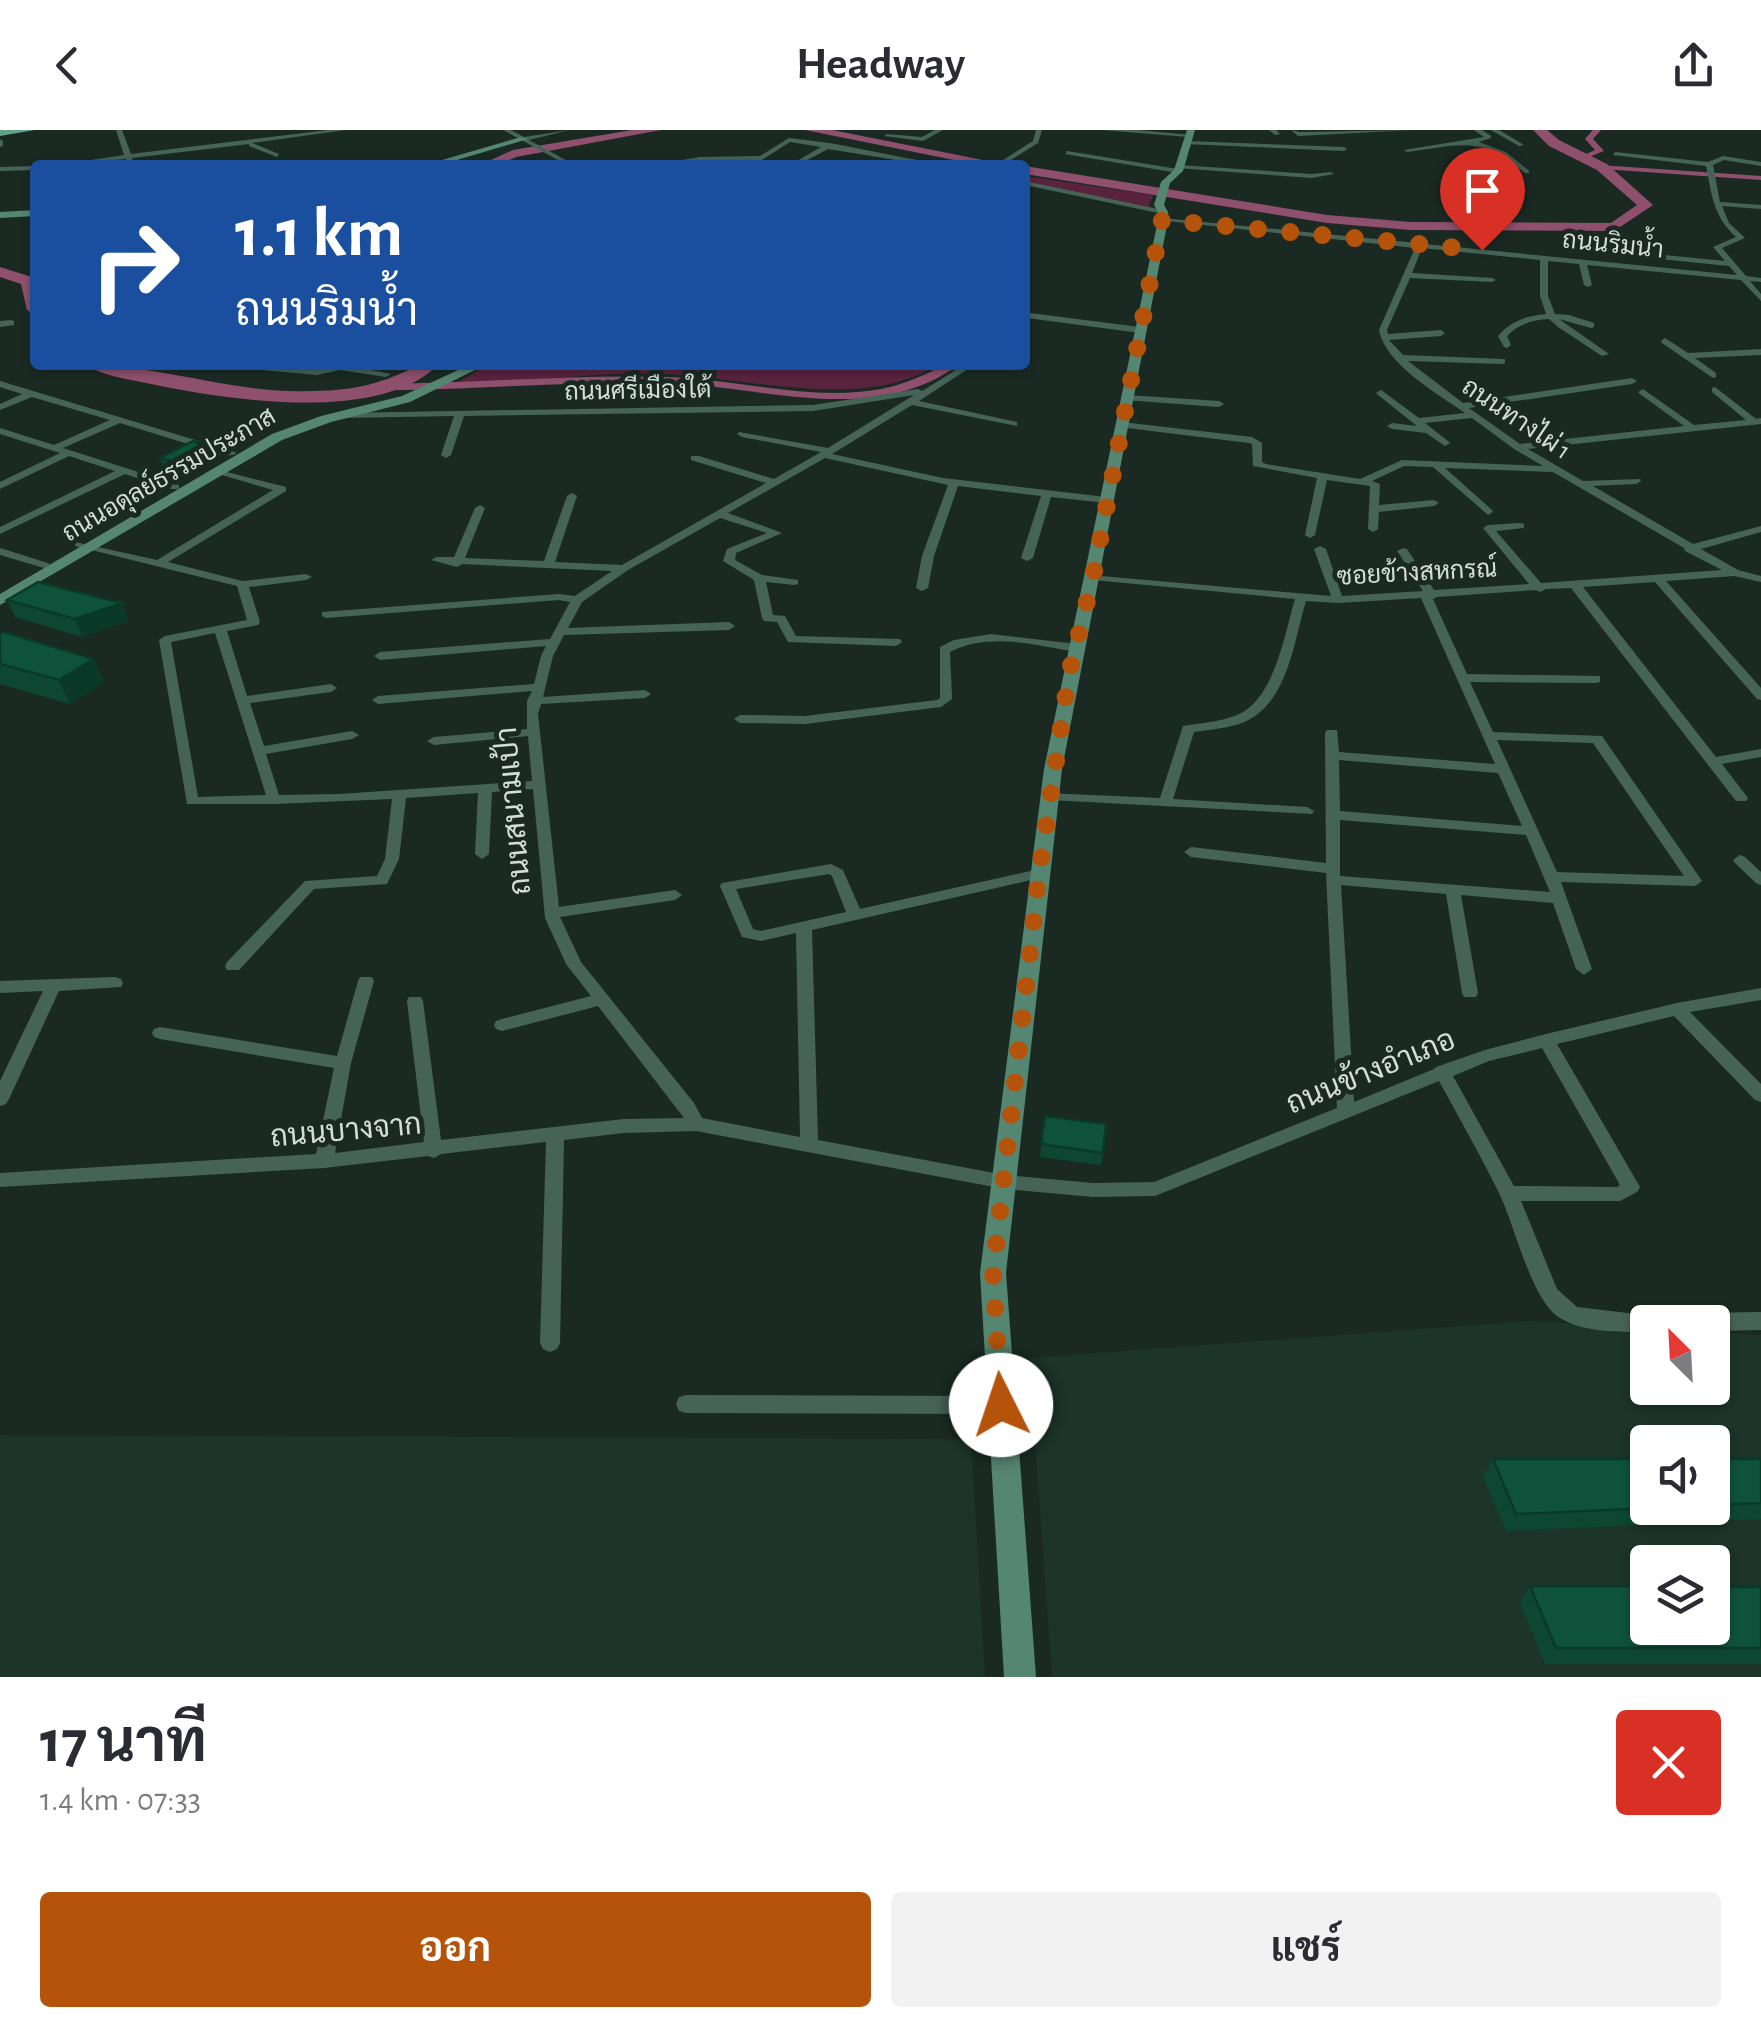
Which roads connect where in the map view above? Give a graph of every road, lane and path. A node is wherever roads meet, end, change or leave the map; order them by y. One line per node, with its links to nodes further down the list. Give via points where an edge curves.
1 (30, 130): 15 (main road)
2 (118, 130): 32 (street)
3 (343, 130): 21 (street)
4 (506, 130): 19 (street)
5 (567, 130): 19 (street)
6 (940, 130): 17 (street, via 923,139)
7 (1039, 130): 41 (street, via 1036,142)
8 (1105, 130): 13 (street)
9 (1294, 130): 16 (street)
10 (1411, 130): 14 (street)
11 (1477, 130): 20 (street, via 1489,137)
12 (1494, 130): 22 (street)
13 (1134, 131): 18 (street)
14 (1334, 132): 16 (street)
15 (0, 133)
16 (1302, 134): 28 (street)
17 (887, 136)
18 (1189, 136): 28 (street); 48 (street)
19 (528, 141): 31 (street); 34 (street)
20 (1472, 142): 25 (street); 47 (street)
21 (248, 144): 30 (street); 33 (street)
22 (1520, 144)
23 (830, 145): 26 (street); 37 (street, via 789,140); 38 (street)
24 (1344, 149): 28 (street)
25 (1407, 150)
26 (886, 154): 39 (street); 40 (street)
27 (1067, 154): 48 (street)
28 (1316, 154)
29 (1615, 154): 44 (street)
30 (277, 155)
31 (463, 159)
32 (130, 160)
33 (137, 160)
34 (562, 160)
35 (687, 160): 36 (street)
36 (728, 160)
37 (759, 160)
38 (803, 160)
39 (873, 160)
40 (915, 160)
41 (1007, 160)
42 (1761, 164): 44 (street, via 1724,158)
43 (1324, 166): 48 (street, via 1332,174)
44 (1709, 166): 50 (street)
45 (30, 168): 46 (street)
46 (0, 170)
47 (1527, 172)
48 (1175, 176): 52 (street)
49 (1030, 184): 52 (street, ถนนริมน้ำ)
50 (1717, 204): 51 (street); 59 (street, via 1741,238 1717,244)
51 (1761, 207)
52 (1163, 211): 55 (street, ถนนริมน้ำ); 71 (street)
53 (30, 213): 54 (street)
54 (0, 215)
55 (1421, 243): 57 (street, ถนนริมน้ำ); 60 (street)
56 (1634, 254): 59 (street)
57 (1544, 257): 58 (street, ถนนริมน้ำ); 67 (street, via 1544,308)
58 (1582, 261): 61 (street, ถนนริมน้ำ); 64 (street)
59 (1730, 264): 61 (street)
60 (1407, 275): 62 (street); 73 (street)
61 (1742, 278): 63 (street, ถนนริมน้ำ); 65 (street)
62 (1492, 280)
63 (1761, 280)
64 (1588, 284)
65 (1760, 298)
66 (1030, 311): 71 (street)
67 (1551, 318): 70 (street); 75 (street, via 1509,326 1502,336); 77 (street)
68 (12, 323): 69 (street)
69 (0, 324)
70 (1592, 325)
71 (1140, 330): 97 (street)
72 (1442, 334): 73 (street)
73 (1384, 338): 79 (street, ถนนทางไผ่ 1)
74 (1665, 341): 78 (street)
75 (1507, 345)
76 (1761, 352): 78 (street)
77 (1606, 354)
78 (1687, 356): 88 (street)
79 (1400, 358): 80 (street); 101 (street, ถนนทางไผ่ 1)
80 (1502, 361)
81 (287, 370): 82 (street)
82 (322, 370)
83 (364, 370): 87 (street)
84 (456, 370): 89 (street, ถนนอดุลย์ธรรมประภาส)
85 (466, 370): 89 (street, ถนนอดุลย์ธรรมประภาส)
86 (962, 370): 92 (street, ถนนสนามเป้า)
87 (386, 374)
88 (1713, 375)
89 (447, 377): 99 (street, ถนนอดุลย์ธรรมประภาส)
90 (1632, 381): 101 (street)
91 (0, 384): 95 (street)
92 (932, 389): 98 (street, ถนนสนามเป้า); 103 (street, ถนนศรีเมืองใต้, via 844,405)
93 (1716, 390): 108 (street)
94 (1643, 392): 112 (street)
95 (32, 393): 102 (street); 106 (street)
96 (1380, 393): 107 (street)
97 (1127, 398): 100 (street); 110 (street)
98 (912, 402): 109 (street); 122 (street, ถนนสนามเป้า)
99 (381, 403): 105 (street, ถนนอดุลย์ธรรมประภาส); 123 (street, ถนนอดุลย์ธรรมประภาส, via 280,426)
100 (1220, 404)
101 (1462, 406): 104 (street, ถนนทางไผ่ 1)
102 (0, 407)
103 (460, 414): 105 (street, ถนนศรีเมืองใต้); 124 (street)
104 (1473, 414): 107 (street); 119 (street, ถนนทางไผ่ 1)
105 (344, 415): 129 (street, ถนนอดุลย์ธรรมประภาส, via 292,430)
106 (119, 420): 120 (street); 123 (street)
107 (1416, 420): 113 (street)
108 (1757, 421): 112 (street)
109 (1014, 424)
110 (1122, 425): 130 (street, via 1252,440 1257,464); 140 (street)
111 (1392, 426): 113 (street)
112 (1692, 428): 119 (street)
113 (1428, 430): 117 (street)
114 (0, 431): 116 (street)
115 (742, 434): 122 (street)
116 (18, 438): 118 (street); 120 (street)
117 (1444, 442)
118 (0, 446)
119 (1518, 447): 127 (street, ถนนทางไผ่ 1)
120 (54, 448): 121 (street)
121 (68, 453): 128 (street); 136 (street)
122 (827, 453): 132 (street, ถนนสนามเป้า); 133 (street)
123 (231, 454): 137 (street, ถนนอดุลย์ธรรมประภาส)
124 (446, 455)
125 (695, 458): 132 (street)
126 (1436, 465): 127 (street); 134 (street, via 1402,463); 144 (street)
127 (1553, 469): 135 (street, ถนนทางไผ่ 1)
128 (123, 471): 137 (street); 149 (street)
129 (220, 472): 151 (street, ถนนอดุลย์ธรรมประภาส); 158 (street, via 282,489)
130 (1322, 477): 134 (street); 150 (street)
131 (1636, 481): 135 (street)
132 (774, 482): 145 (street, ถนนสนามเป้า)
133 (954, 482): 138 (street); 172 (street)
134 (1359, 482): 143 (street, via 1376,484)
135 (1578, 484): 152 (street, ถนนทางไผ่ 1)
136 (0, 486)
137 (175, 487): 151 (street, ถนนอดุลย์ธรรมประภาส)
138 (1047, 494): 140 (street); 156 (street)
139 (572, 496): 161 (street)
140 (1106, 500): 165 (street)
141 (1434, 503): 143 (street)
142 (480, 508): 159 (street)
143 (1374, 508): 147 (street)
144 (1488, 512)
145 (719, 514): 162 (street, ถนนสนามเป้า); 166 (street, via 776,534 729,554 734,567)
146 (1520, 526): 173 (street, via 1488,528)
147 (1373, 528)
148 (1761, 529): 152 (street)
149 (0, 531)
150 (1310, 535)
151 (85, 545): 158 (street); 160 (street, ถนนอดุลย์ธรรมประภาส); 176 (street, ถนนอดุลย์ธรรมประภาส)
152 (1690, 549): 163 (street, ถนนทางไผ่ 1)
153 (1320, 550): 179 (street)
154 (0, 551): 160 (street)
155 (1403, 551): 175 (street)
156 (1027, 558)
157 (437, 560): 159 (street)
158 (159, 564): 170 (street)
159 (457, 564): 161 (street)
160 (44, 565): 174 (street, ถนนอดุลย์ธรรมประภาส)
161 (548, 566): 162 (street)
162 (624, 568): 177 (street, ถนนสนามเป้า)
163 (1730, 572): 167 (street); 168 (street, ซอยข้างสหกรณ์)
164 (306, 577): 170 (street)
165 (1093, 577): 178 (street, ซอยข้างสหกรณ์); 185 (street)
166 (759, 578): 169 (street); 184 (street, via 768,618 781,620 792,639)
167 (1761, 579)
168 (1660, 580): 171 (street, ซอยข้างสหกรณ์); 189 (street)
169 (794, 582)
170 (242, 584): 182 (street, via 254,622)
171 (1576, 586): 173 (street, ซอยข้างสหกรณ์); 205 (street)
172 (922, 588)
173 (1540, 589): 175 (street, ซอยข้างสหกรณ์)
174 (0, 591)
175 (1429, 596): 179 (street, ซอยข้างสหกรณ์); 187 (street)
176 (0, 600)
177 (577, 600): 180 (street); 183 (street, ถนนสนามเป้า)
178 (1301, 600): 179 (street, ซอยข้างสหกรณ์); 213 (street, via 1275,676 1255,710 1188,729)
179 (1338, 600)
180 (326, 614)
181 (730, 626): 183 (street)
182 (220, 628): 194 (street); 212 (street, via 165,640 192,801)
183 (556, 637): 186 (street); 191 (street, ถนนสนามเป้า)
184 (896, 642)
185 (1077, 648): 196 (street, via 965,640 944,650 941,704 805,720); 210 (street)
186 (380, 656)
187 (1462, 678): 188 (street); 200 (street)
188 (1596, 678)
189 (1754, 680): 193 (street)
190 (330, 688): 194 (street)
191 (536, 694): 192 (street); 195 (street); 197 (street, ถนนสนามเป้า)
192 (645, 694)
193 (1761, 696)
194 (244, 700): 202 (street)
195 (378, 700)
196 (740, 719)
197 (533, 732): 201 (street); 207 (street, ถนนสนามเป้า)
198 (1332, 733): 204 (street)
199 (352, 736): 202 (street)
200 (1489, 736): 206 (street); 222 (street, via 1596,739 1695,881)
201 (434, 741)
202 (258, 751): 212 (street)
203 (1761, 753): 205 (street)
204 (1333, 756): 206 (street); 215 (street)
205 (1712, 762): 211 (street)
206 (1503, 768): 216 (street)
207 (537, 786): 208 (street); 227 (street, ถนนสนามเป้า)
208 (485, 788): 209 (street); 218 (street)
209 (400, 793): 212 (street); 230 (street, via 392,859 382,881 310,884)
210 (1050, 796): 213 (street); 220 (street)
211 (1741, 798)
212 (274, 800)
213 (1165, 802): 214 (street)
214 (1307, 812)
215 (1333, 815): 216 (street); 221 (street)
216 (1532, 831): 222 (street)
217 (1191, 852): 221 (street)
218 (482, 854)
219 (1740, 860): 223 (street)
220 (1039, 874): 228 (street); 255 (street)
221 (1333, 875): 224 (street); 248 (street)
222 (1552, 876): 226 (street)
223 (1761, 880)
224 (1454, 892): 226 (street); 236 (street)
225 (675, 895): 227 (street)
226 (1559, 898): 231 (street)
227 (552, 913): 238 (street, ถนนสนามเป้า, via 574,964)
228 (855, 915): 229 (street); 229 (street, via 832,869 727,886 746,932 761,936)
229 (804, 928): 251 (street)
230 (233, 966)
231 (1584, 969)
232 (366, 981): 244 (street)
233 (115, 982): 234 (street)
234 (54, 985): 235 (street); 247 (street)
235 (0, 987)
236 (1470, 992)
237 (1760, 996): 240 (street, ถนนข้างอำเภอ)
238 (602, 999): 241 (street); 249 (street, ถนนสนามเป้า)
239 (415, 1001): 252 (street)
240 (1677, 1010): 243 (street, ถนนข้างอำเภอ); 246 (street)
241 (502, 1026)
242 (160, 1034): 244 (street)
243 (1546, 1040): 245 (street, ถนนข้างอำเภอ); 256 (street, via 1631,1187 1620,1194)
244 (343, 1062): 253 (street)
245 (1442, 1071): 248 (street, ถนนข้างอำเภอ); 256 (street)
246 (1761, 1095)
247 (0, 1098)
248 (1346, 1109): 255 (street, ถนนข้างอำเภอ, via 1155,1189)
249 (696, 1124): 250 (street, ถนนบางจาก); 251 (street)
250 (555, 1135): 252 (street, ถนนบางจาก); 258 (street)
251 (809, 1142): 255 (street)
252 (434, 1151): 253 (street, ถนนบางจาก)
253 (324, 1161): 254 (street, ถนนบางจาก)
254 (0, 1180)
255 (1005, 1182): 260 (street, via 993,1272)
256 (1509, 1193): 257 (street, via 1549,1294 1574,1315)
257 (1761, 1321)
258 (550, 1343)
259 (686, 1404): 260 (street)
260 (1001, 1405): 261 (street)
261 (1020, 1677)

